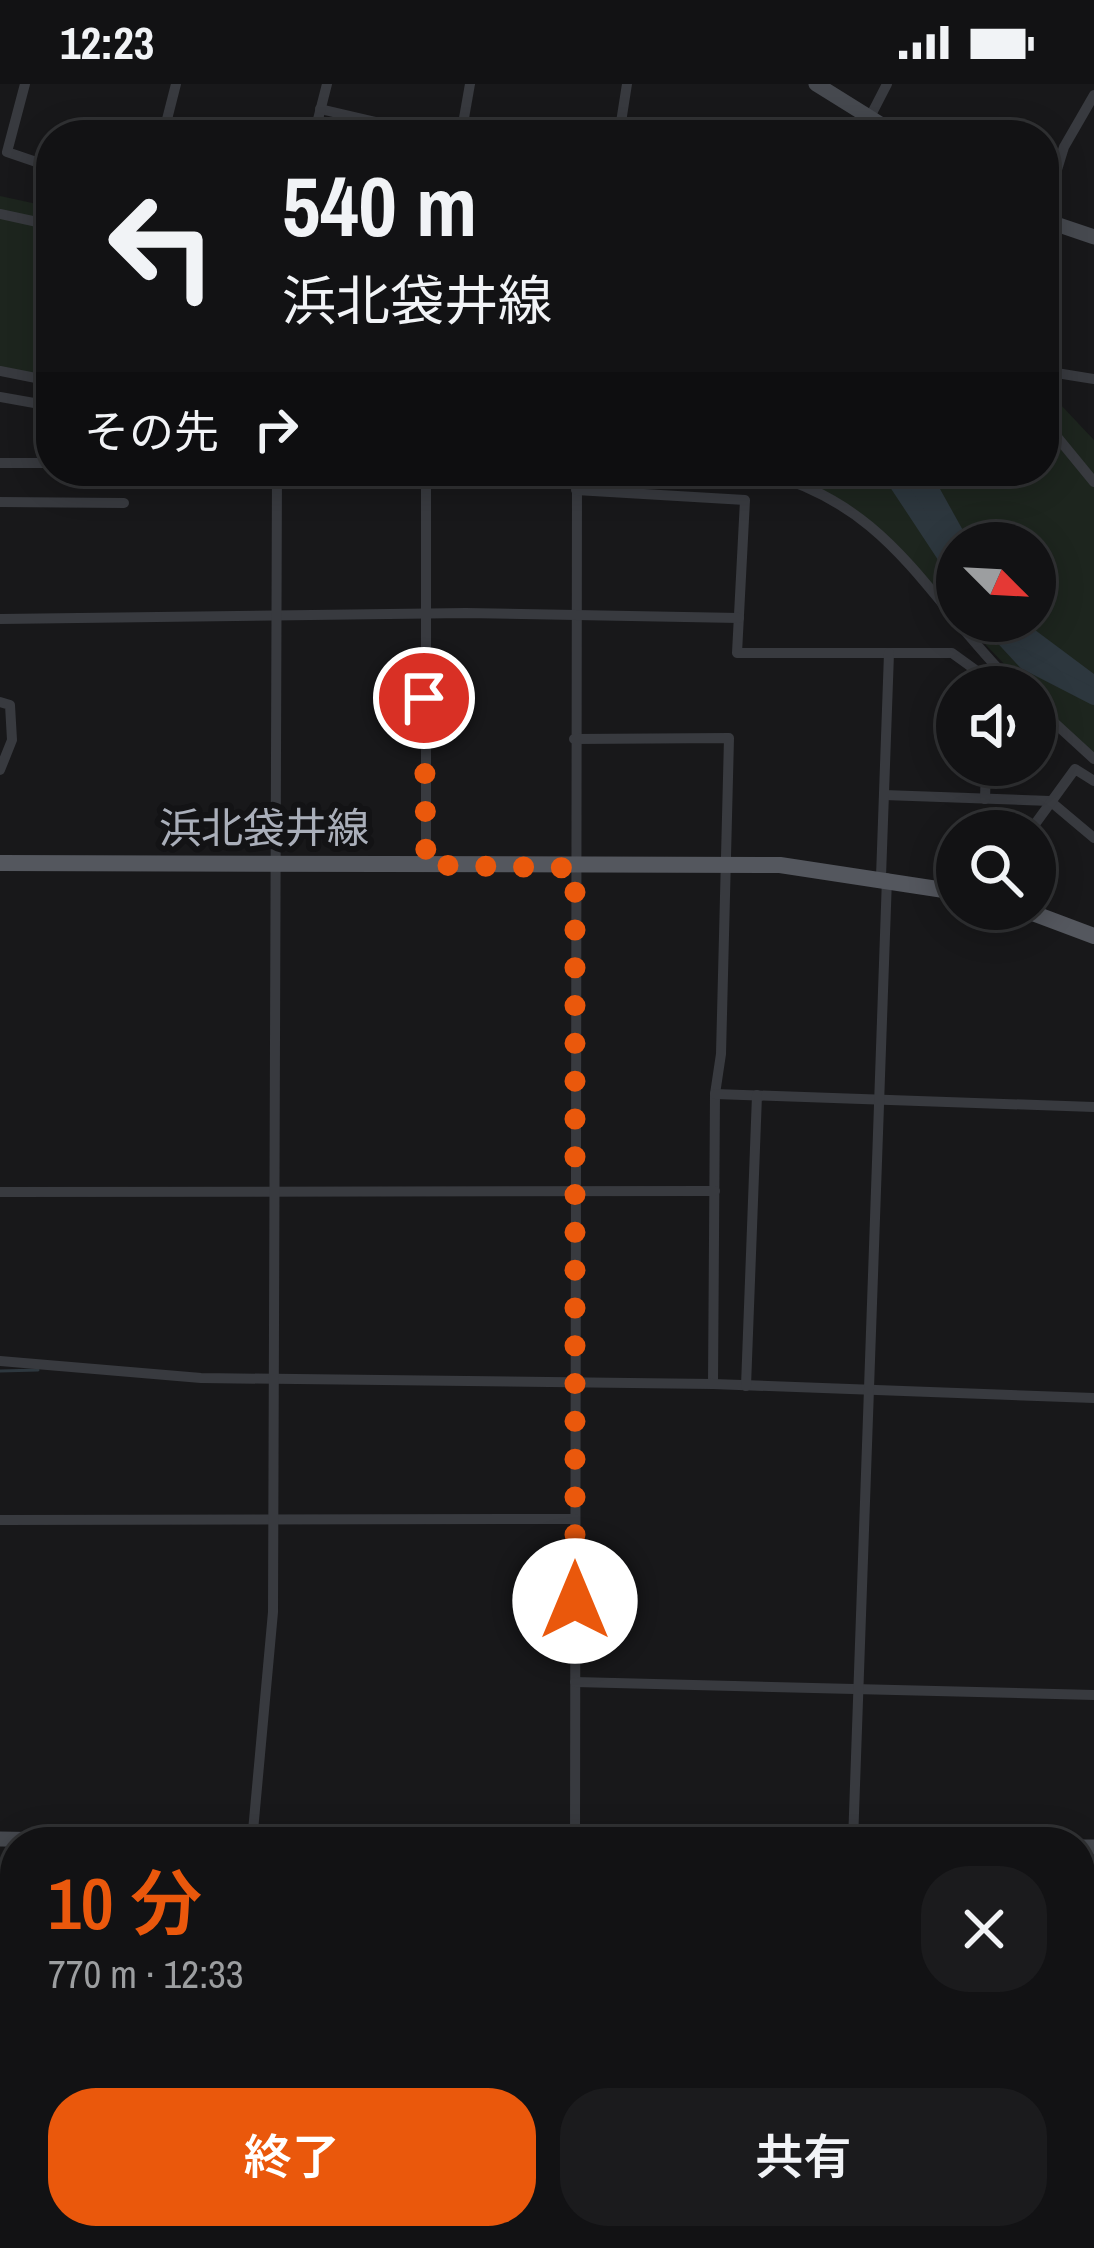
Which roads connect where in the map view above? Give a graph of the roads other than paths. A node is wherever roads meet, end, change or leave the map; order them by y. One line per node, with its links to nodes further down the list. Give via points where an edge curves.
1 (25, 84): 18 (street, via 7,152)
2 (176, 84): 12 (street)
3 (327, 84): 10 (street)
4 (470, 84): 15 (street)
5 (627, 84): 16 (street)
6 (887, 84): 11 (street)
7 (1083, 84): 9 (street)
8 (822, 85): 11 (street)
9 (1094, 93): 19 (street)
10 (320, 109): 13 (street); 14 (street)
11 (869, 117): 17 (street)
12 (167, 120)
13 (317, 120)
14 (367, 120)
15 (464, 120)
16 (621, 120)
17 (874, 120)
18 (36, 162)
19 (1059, 164)
20 (0, 214): 21 (street)
21 (36, 222)
22 (1059, 222): 23 (street)
23 (1094, 237)
24 (0, 371): 26 (street)
25 (1059, 373): 27 (street)
26 (36, 377)
27 (1094, 379)
28 (0, 397): 29 (street)
29 (36, 403)
30 (1059, 439): 33 (street)
31 (0, 463): 32 (street)
32 (36, 463)
33 (1094, 482)
34 (277, 486): 42 (street)
35 (426, 486): 41 (street)
36 (577, 486): 38 (street)
37 (807, 486): 48 (street, via 869,522)
38 (577, 490): 43 (street); 44 (street, via 745,500)
39 (0, 502): 40 (street)
40 (124, 503)
41 (424, 615): 42 (street); 43 (street); 63 (street)
42 (276, 616): 45 (street); 62 (street)
43 (575, 617): 44 (street); 51 (street)
44 (739, 618): 46 (street, via 737,652)
45 (0, 619)
46 (889, 653): 47 (street, via 952,653); 56 (street)
47 (970, 666)
48 (997, 666)
49 (0, 702): 53 (street, via 10,705 12,740)
50 (1056, 726): 52 (street)
51 (574, 739): 64 (street, via 729,738); 65 (street)
52 (1094, 759)
53 (0, 770)
54 (1094, 781): 58 (street, via 1075,770)
55 (986, 786): 57 (street)
56 (884, 795): 57 (street); 66 (street)
57 (986, 799): 58 (street)
58 (1050, 802): 59 (street); 60 (street)
59 (1044, 810)
60 (1094, 838)
61 (0, 863): 62 (main road, 浜北袋井線)
62 (277, 863): 63 (main road, 浜北袋井線); 74 (street)
63 (426, 865): 65 (main road, 浜北袋井線)
64 (726, 866): 65 (main road, 浜北袋井線); 66 (main road, 浜北袋井線); 70 (street)
65 (575, 868): 75 (street)
66 (884, 878): 67 (main road, 浜北袋井線); 72 (street)
67 (936, 888)
68 (1056, 921): 69 (main road)
69 (1094, 936)
70 (715, 1094): 71 (street); 76 (street)
71 (757, 1095): 72 (street); 82 (street)
72 (880, 1099): 73 (street); 83 (street)
73 (1094, 1107)
74 (278, 1191): 75 (street); 77 (street); 79 (street)
75 (575, 1191): 76 (street); 80 (street)
76 (715, 1191): 81 (street)
77 (0, 1192)
78 (0, 1361): 79 (street)
79 (275, 1379): 80 (street); 86 (street)
80 (576, 1384): 81 (street); 87 (street)
81 (713, 1384): 82 (street)
82 (746, 1386): 83 (street)
83 (870, 1391): 84 (street); 89 (street)
84 (1094, 1398)
85 (0, 1520): 86 (street)
86 (274, 1520): 87 (street); 91 (street)
87 (575, 1520): 88 (street)
88 (575, 1682): 89 (street); 92 (street)
89 (859, 1687): 90 (street); 93 (street)
90 (1094, 1695)
91 (253, 1827)
92 (574, 1827)
93 (854, 1827)

